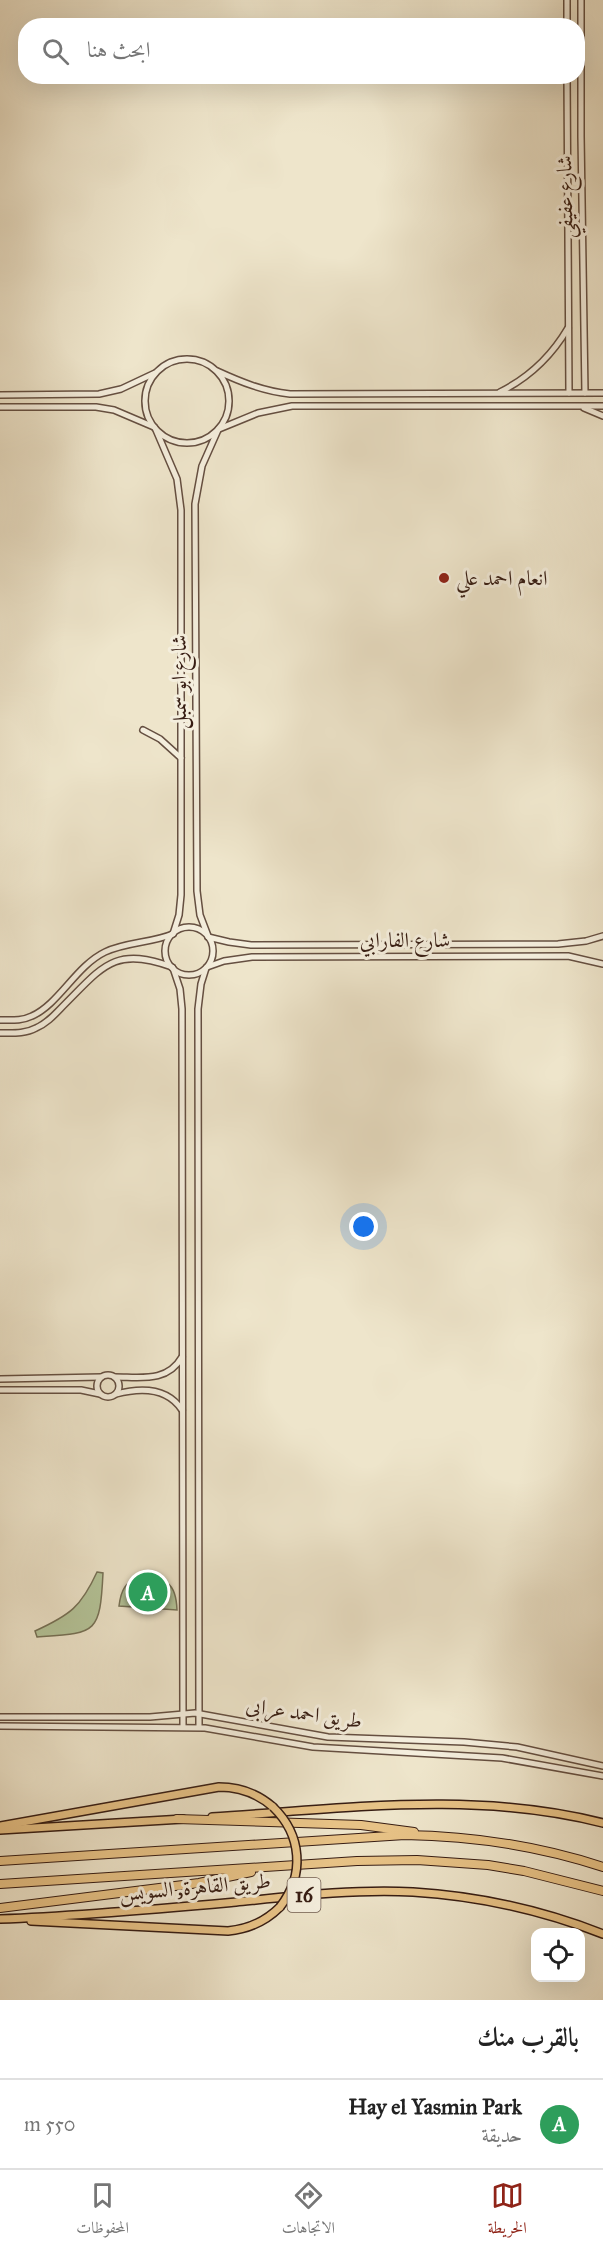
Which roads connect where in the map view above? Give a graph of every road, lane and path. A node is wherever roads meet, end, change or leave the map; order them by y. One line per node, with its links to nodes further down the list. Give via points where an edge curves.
1 (567, 0): 3 (street)
2 (581, 0): 4 (street, شارع عفيفي)
3 (567, 18)
4 (581, 18)
5 (567, 84): 7 (street, شارع عفيفي)
6 (580, 84): 13 (street, شارع عفيفي)
7 (569, 326): 11 (street, via 539,366); 12 (street, شارع عفيفي)
8 (217, 371): 9 (street, via 201,361 186,359 170,363); 10 (street, via 245,384 280,393); 22 (street, via 229,395 228,413)
9 (156, 373): 15 (street, via 99,394); 21 (street, via 145,400)
10 (483, 393): 11 (street); 19 (street)
11 (498, 393): 12 (street)
12 (569, 393): 13 (street)
13 (585, 393): 14 (street)
14 (603, 393)
15 (3, 395): 18 (street)
16 (579, 406): 17 (street); 19 (street); 20 (street)
17 (603, 406)
18 (3, 407): 21 (street, via 105,408)
19 (483, 407): 22 (street, via 292,406 258,413)
20 (603, 416)
21 (155, 429): 22 (street, via 173,441 192,443); 23 (street, شارع ابو سمبل, via 180,490)
22 (219, 430): 24 (street, شارع ابو سمبل, via 202,466 196,492)
23 (181, 625): 24 (street); 26 (street, شارع ابو سمبل)
24 (195, 625): 28 (street, شارع ابو سمبل)
25 (143, 730): 26 (street, via 168,745)
26 (181, 759): 27 (street, شارع ابو سمبل)
27 (181, 786): 28 (street); 29 (street, شارع ابو سمبل, via 181,895)
28 (196, 786): 30 (street, شارع ابو سمبل, via 198,897)
29 (173, 934): 30 (street, via 191,927); 37 (street, via 166,950); 39 (street, via 104,952 39,1012 22,1020)
30 (208, 936): 33 (street, شارع الفارابي, via 251,945); 38 (street, via 213,952)
31 (603, 936): 32 (street, شارع الفارابي)
32 (550, 944): 33 (street, شارع الفارابي); 35 (street)
33 (352, 945): 34 (street)
34 (352, 957): 35 (street, شارع الفارابي); 38 (street, شارع الفارابي, via 243,958)
35 (550, 957): 36 (street, شارع الفارابي, via 581,958)
36 (603, 964)
37 (172, 967): 38 (street, via 189,975); 40 (street, via 142,958 117,960 101,968 43,1025 20,1033); 41 (street, via 182,1009)
38 (206, 968): 42 (street, via 198,1000)
39 (0, 1020)
40 (0, 1033)
41 (183, 1274): 42 (street); 43 (street)
42 (198, 1275): 52 (street)
43 (183, 1355): 45 (street, via 175,1367 162,1375); 50 (street)
44 (101, 1377): 45 (street); 46 (street); 48 (street)
45 (115, 1377): 49 (street, via 119,1383)
46 (0, 1379)
47 (0, 1390): 48 (street, via 81,1390)
48 (99, 1394): 49 (street)
49 (116, 1394): 50 (street, via 143,1390 162,1393)
50 (183, 1411): 51 (street)
51 (183, 1476): 52 (street); 53 (street)
52 (198, 1476): 54 (street)
53 (183, 1714): 54 (street, طريق احمد عرابى); 55 (street, طريق احمد عرابى); 57 (street)
54 (199, 1714): 58 (street); 59 (street, طريق احمد عرابى)
55 (0, 1717)
56 (0, 1726): 57 (street, طريق احمد عرابى)
57 (183, 1727): 58 (street, طريق احمد عرابى)
58 (199, 1727): 62 (street, طريق احمد عرابى)
59 (315, 1735): 60 (street, طريق احمد عرابى); 62 (street)
60 (451, 1741): 61 (street, طريق احمد عرابى); 63 (street)
61 (464, 1742): 64 (street); 65 (street, طريق احمد عرابى, via 540,1751)
62 (313, 1747): 63 (street, طريق احمد عرابى)
63 (448, 1755): 64 (street, طريق احمد عرابى)
64 (462, 1755): 66 (street, طريق احمد عرابى)
65 (603, 1766)
66 (603, 1776)
67 (177, 1819): 68 (highway, via 464,1803 526,1808); 69 (highway); 70 (highway, via 368,1826)
68 (603, 1823)
69 (0, 1828): 78 (highway, bridge, via 219,1787 245,1790 273,1806 291,1830 297,1852 294,1881 280,1907 245,1929)
70 (427, 1835): 71 (highway, طريق القاهرة, السويس); 72 (highway, طريق القاهرة, السويس, via 524,1846)
71 (0, 1861)
72 (603, 1867)
73 (266, 1868): 74 (highway, طريق القاهرة, السويس / 16); 75 (highway, طريق القاهرة, السويس / 16, via 385,1860 453,1861 524,1871); 76 (highway, via 192,1884)
74 (0, 1884)
75 (603, 1892)
76 (0, 1908)
77 (0, 1919): 78 (highway, طريق القاهرة, السويس / 16)
78 (14, 1919): 79 (highway, طريق القاهرة, السويس / 16, via 390,1891 502,1904)
79 (603, 1934)

